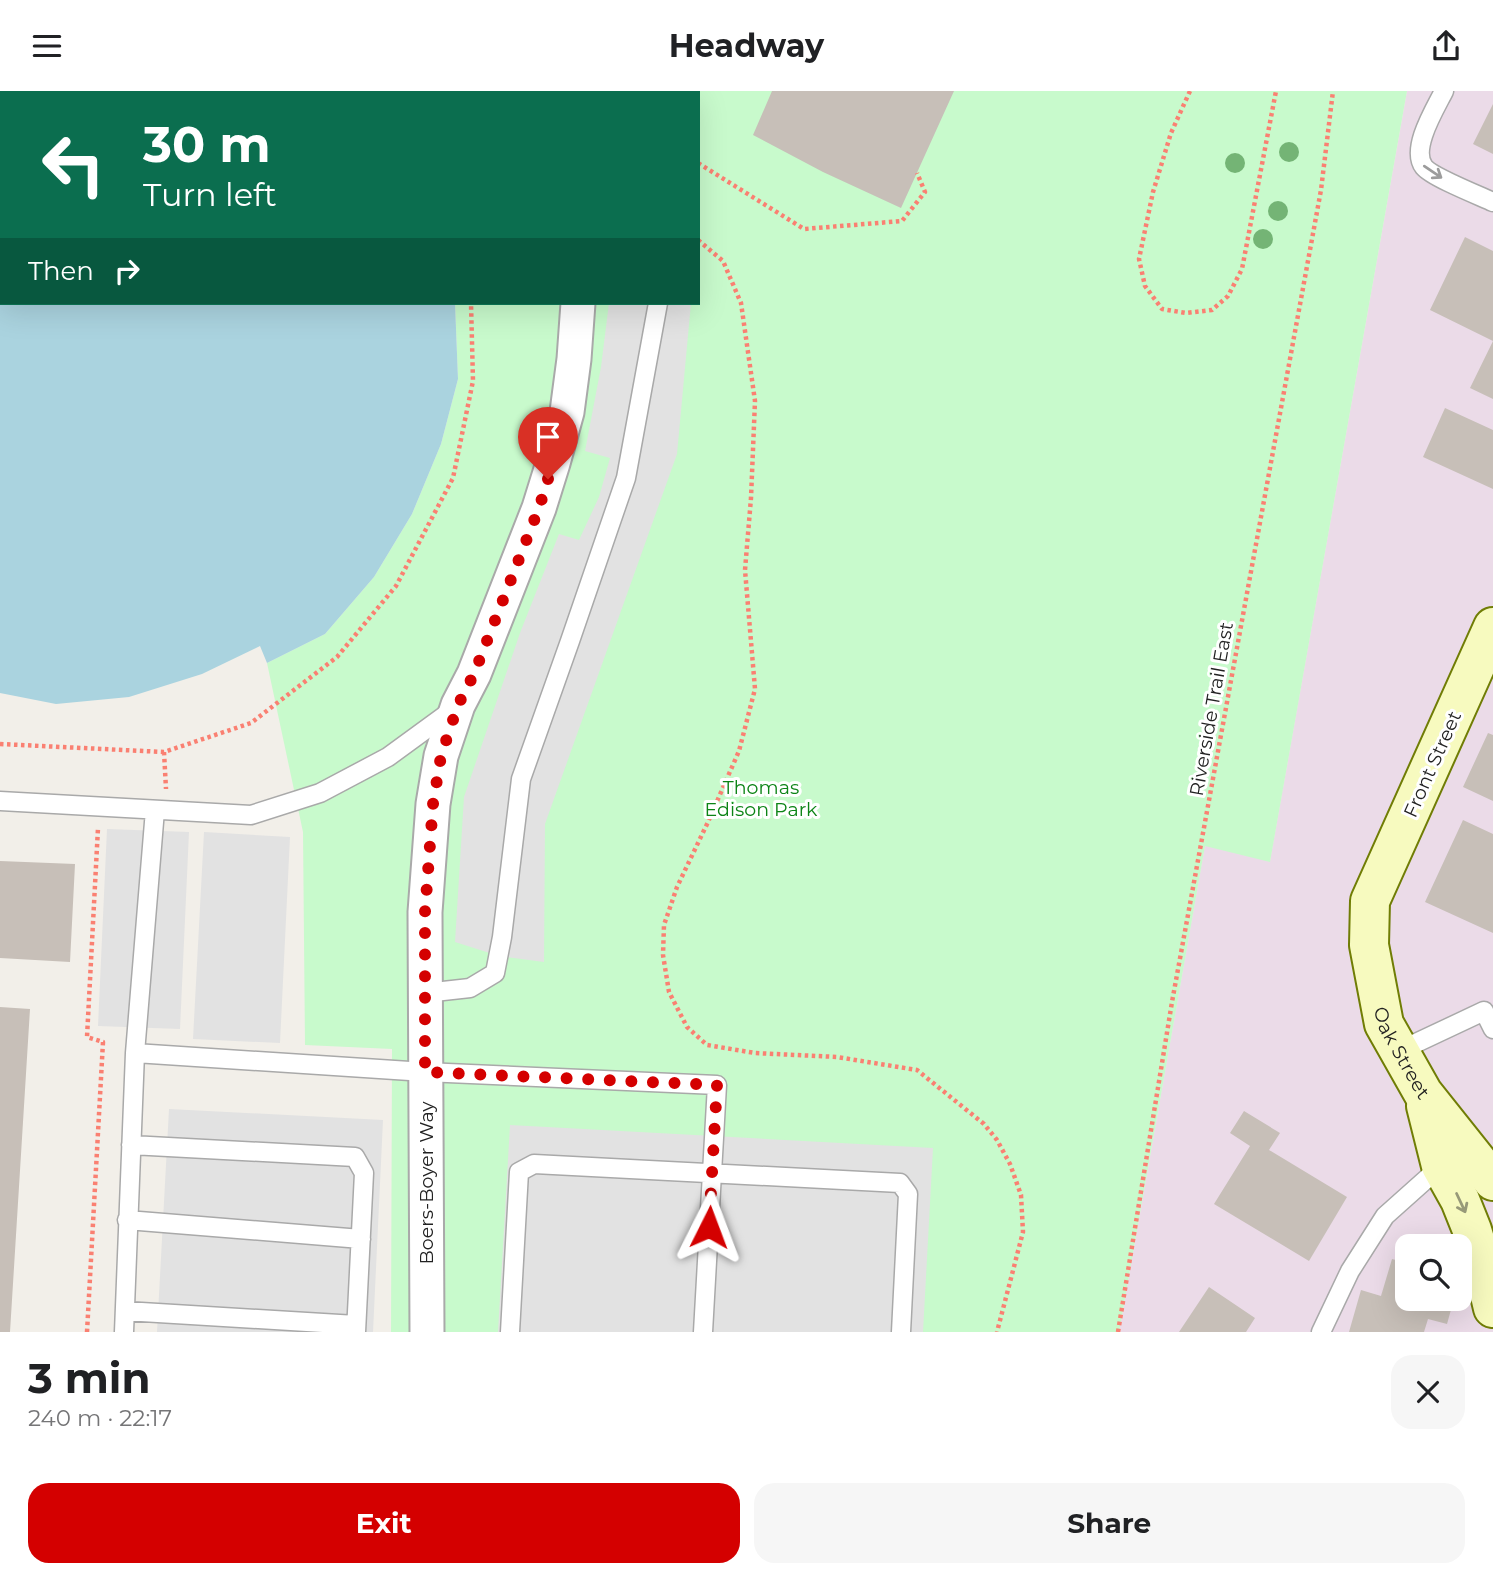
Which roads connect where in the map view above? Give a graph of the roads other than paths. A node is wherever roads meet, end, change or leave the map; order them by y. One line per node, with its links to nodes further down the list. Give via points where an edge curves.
1 (1444, 91): 2 (lane, one-way to 2, via 1424,131 1419,153 1424,167)
2 (1493, 202)
3 (578, 305): 6 (street, Boers-Boyer Way, via 567,412 553,463 474,674)
4 (658, 305): 10 (lane, via 626,478 521,779 495,973 470,988)
5 (1493, 627): 9 (main road, Front Street)
6 (458, 705): 8 (lane, via 388,757 320,793 251,815); 10 (street, Boers-Boyer Way, via 441,756 433,804)
7 (0, 801): 8 (lane)
8 (162, 810): 13 (lane)
9 (1370, 901): 12 (main road, Oak Street, via 1369,945 1384,1024)
10 (425, 993): 14 (street, Boers-Boyer Way)
11 (1493, 1029): 12 (lane, via 1484,1011)
12 (1399, 1051): 15 (main road, Oak Street)
13 (135, 1053): 14 (lane); 16 (lane)
14 (425, 1072): 18 (lane, via 717,1085); 26 (street, Boers-Boyer Way)
15 (1423, 1093): 17 (main road); 19 (main road, Oak Street)
16 (131, 1145): 20 (lane); 21 (lane, via 355,1157 365,1173)
17 (1441, 1166): 22 (main road, one-way to 22, via 1472,1230); 30 (lane, via 1385,1216 1350,1271)
18 (712, 1174): 27 (lane, via 534,1164 519,1172); 28 (lane); 29 (lane, via 900,1183 908,1194)
19 (1491, 1175)
20 (127, 1220): 21 (lane); 23 (lane)
21 (361, 1239): 24 (lane)
22 (1493, 1308)
23 (125, 1311): 24 (lane); 25 (lane)
24 (356, 1329)
25 (124, 1332)
26 (427, 1332)
27 (510, 1332)
28 (703, 1332)
29 (901, 1332)
30 (1321, 1332)

